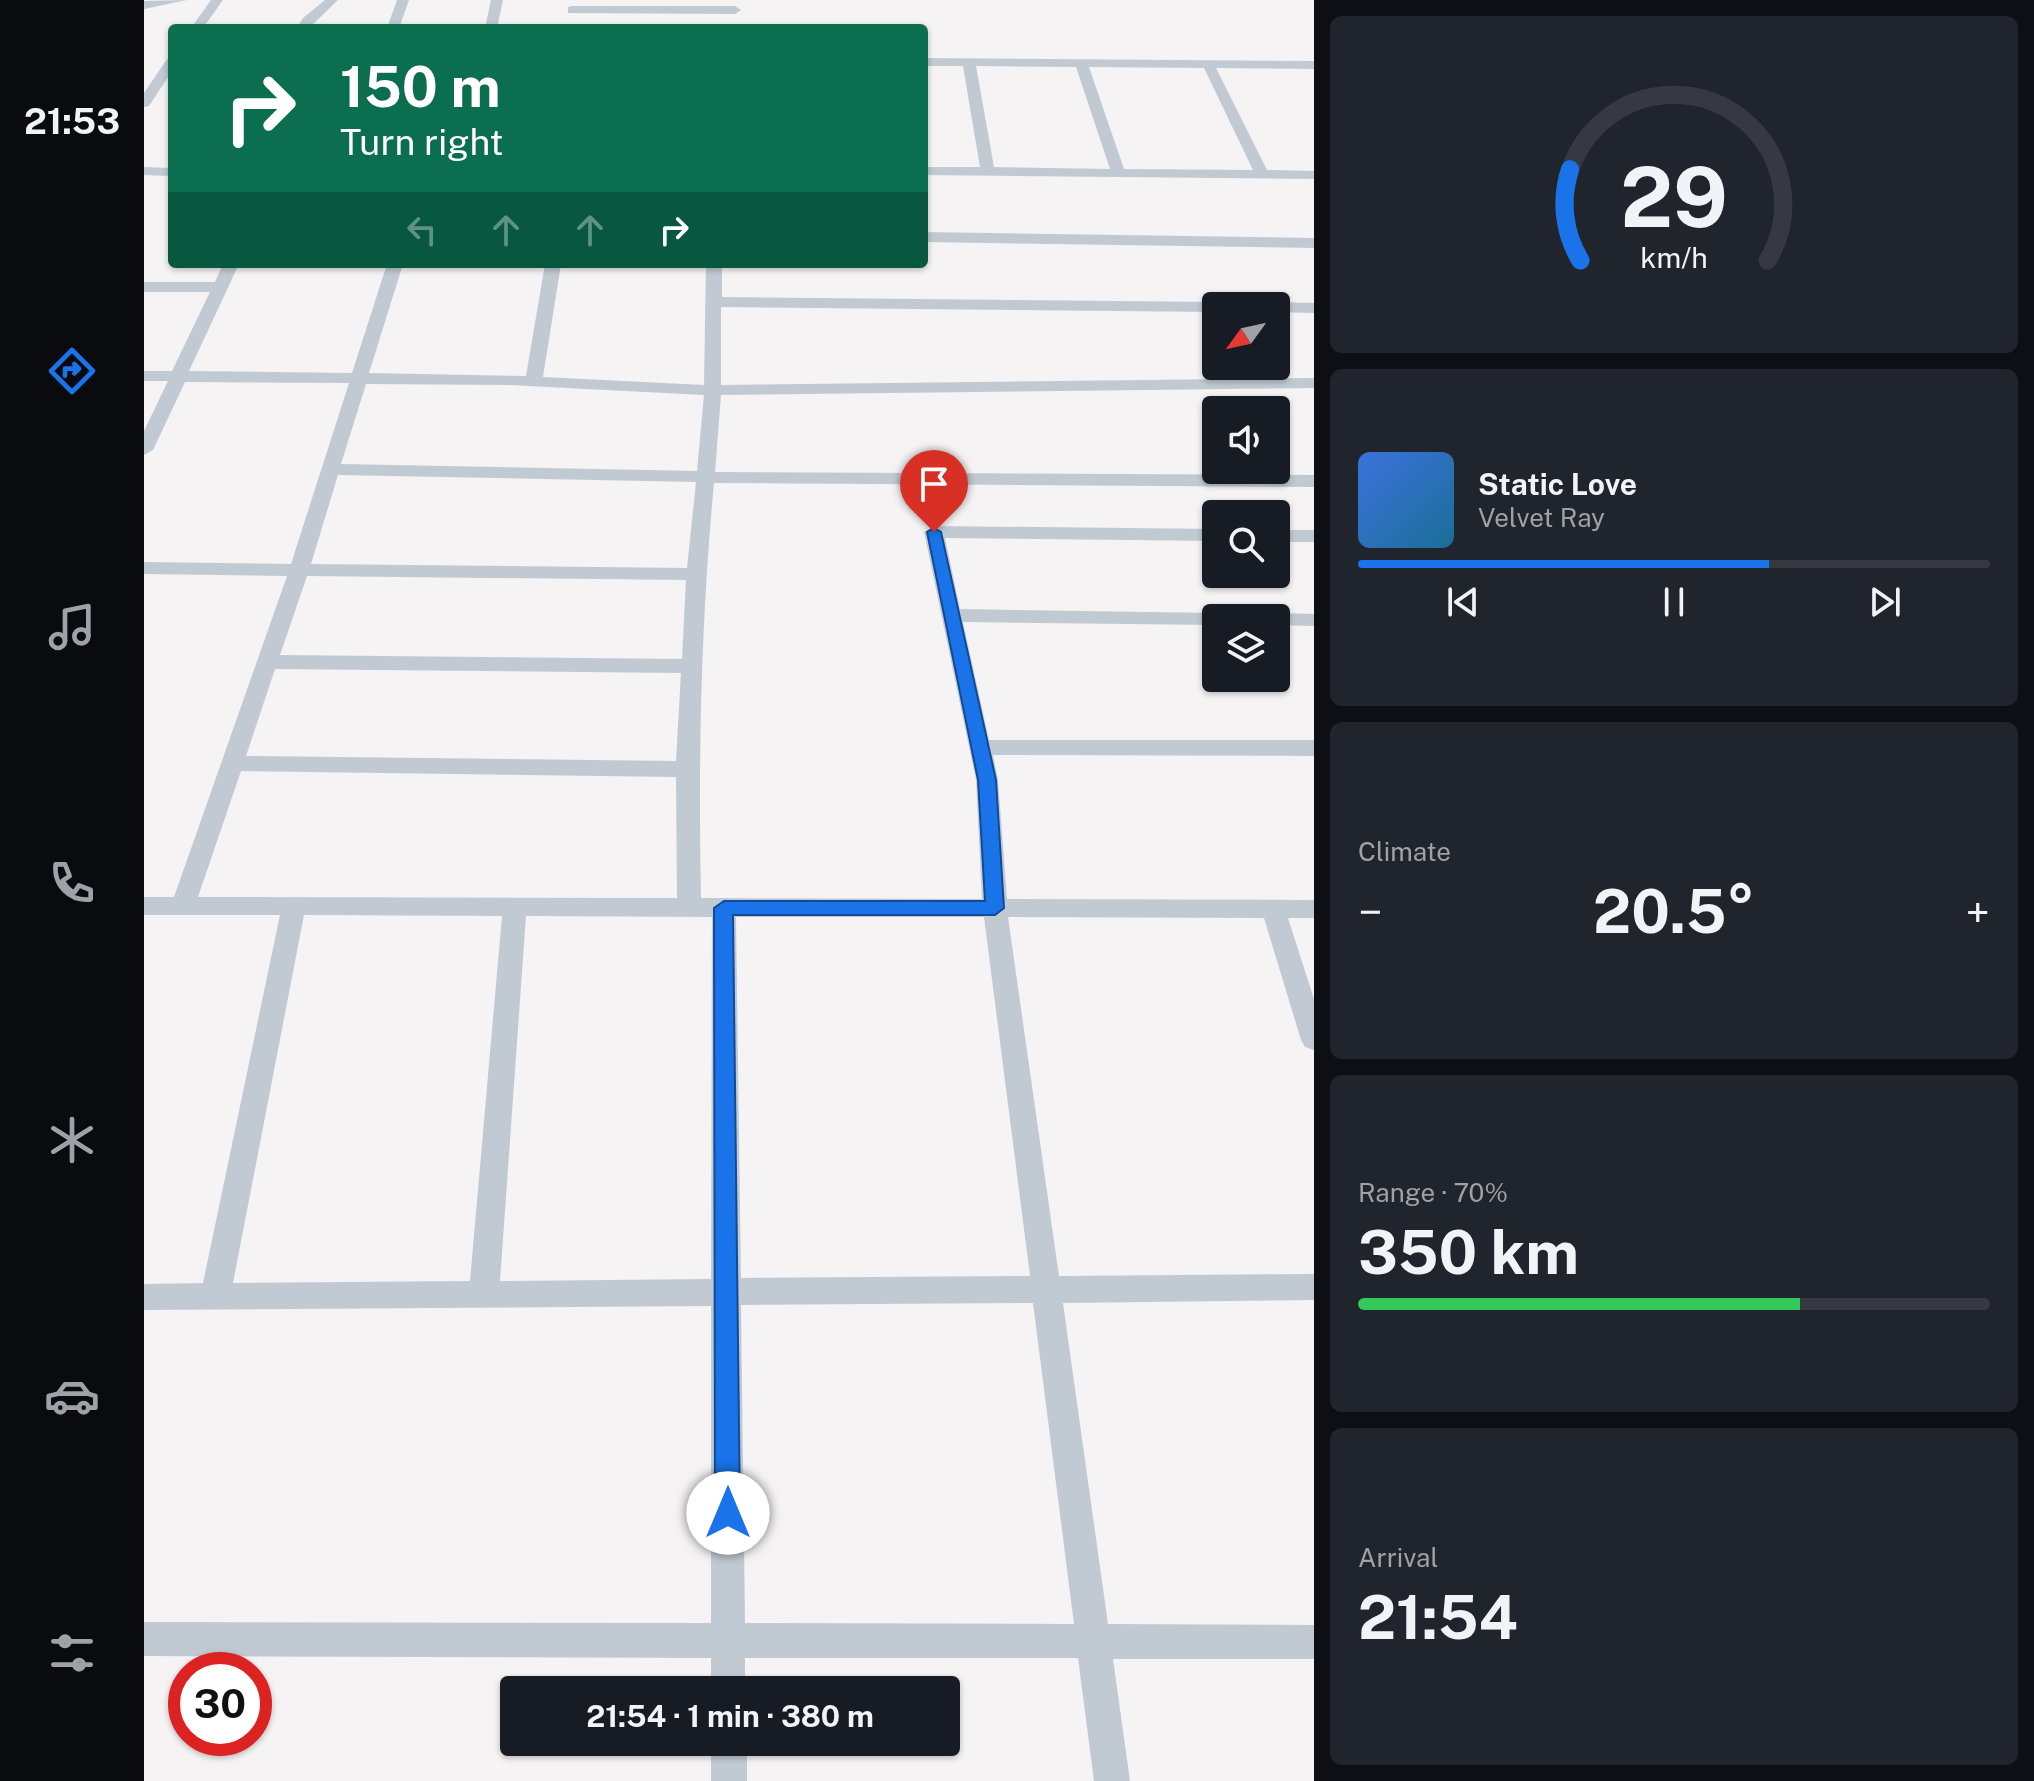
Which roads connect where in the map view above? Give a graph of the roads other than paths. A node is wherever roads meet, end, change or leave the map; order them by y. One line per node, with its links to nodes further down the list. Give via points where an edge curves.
1 (181, 0): 6 (street)
2 (217, 0): 9 (street)
3 (332, 0): 10 (street)
4 (403, 0): 11 (street)
5 (497, 0): 12 (street)
6 (144, 5)
7 (572, 5): 8 (street)
8 (735, 5)
9 (200, 24)
10 (307, 24)
11 (394, 24)
12 (492, 24)
13 (928, 62): 14 (street)
14 (969, 62): 15 (street); 25 (street)
15 (1081, 63): 16 (street); 27 (street)
16 (1208, 64): 17 (street); 28 (street)
17 (1314, 65)
18 (168, 68): 20 (street)
19 (144, 78): 20 (street)
20 (157, 84): 21 (street); 22 (street)
21 (168, 88)
22 (144, 103)
23 (144, 171): 26 (street)
24 (928, 171): 25 (street)
25 (988, 171): 27 (street)
26 (168, 172)
27 (1118, 172): 28 (street)
28 (1262, 174): 29 (street)
29 (1310, 174): 30 (street)
30 (1314, 188)
31 (928, 237): 32 (street)
32 (1314, 243)
33 (229, 268): 38 (street)
34 (394, 268): 45 (street)
35 (552, 268): 46 (street)
36 (714, 268): 39 (street)
37 (144, 287): 38 (street)
38 (221, 287): 44 (street)
39 (712, 302): 40 (street); 48 (street)
40 (1202, 307)
41 (1290, 307): 42 (street)
42 (1314, 308)
43 (144, 376): 44 (street)
44 (179, 376): 45 (street); 49 (street)
45 (359, 379): 46 (street); 50 (street)
46 (534, 381): 48 (street)
47 (1314, 383): 48 (street)
48 (710, 390): 51 (street)
49 (144, 450)
50 (331, 469): 51 (street); 57 (street)
51 (705, 477): 52 (street); 58 (street)
52 (1314, 481)
53 (1202, 535): 59 (street, via 934,532)
54 (1290, 536): 55 (street)
55 (1314, 536)
56 (144, 568): 57 (street)
57 (299, 570): 58 (street); 63 (street)
58 (696, 574): 64 (street)
59 (951, 615): 60 (street); 65 (street)
60 (1202, 619)
61 (1290, 619): 62 (street)
62 (1314, 620)
63 (267, 662): 64 (street); 67 (street)
64 (691, 666): 68 (street)
65 (979, 747): 66 (street); 75 (street, via 987,780)
66 (1314, 748)
67 (232, 763): 68 (street); 70 (street)
68 (687, 769): 73 (street)
69 (144, 906): 70 (street)
70 (183, 906): 71 (street)
71 (294, 907): 72 (street); 84 (street)
72 (515, 907): 73 (street); 82 (street)
73 (689, 907): 74 (street)
74 (724, 908): 75 (street); 81 (street)
75 (995, 908): 76 (street); 80 (street)
76 (1273, 909): 77 (street); 78 (street)
77 (1314, 909)
78 (1314, 1040)
79 (1314, 1287): 80 (street)
80 (1047, 1289): 81 (street); 87 (street)
81 (726, 1292): 82 (street); 86 (street)
82 (484, 1294): 84 (street)
83 (144, 1297): 84 (street)
84 (215, 1297)
85 (144, 1639): 86 (street)
86 (728, 1640): 87 (street); 89 (street)
87 (1092, 1642): 88 (street); 92 (street)
88 (1314, 1642)
89 (728, 1676)
90 (729, 1756): 91 (street)
91 (729, 1781)
92 (1112, 1781)

